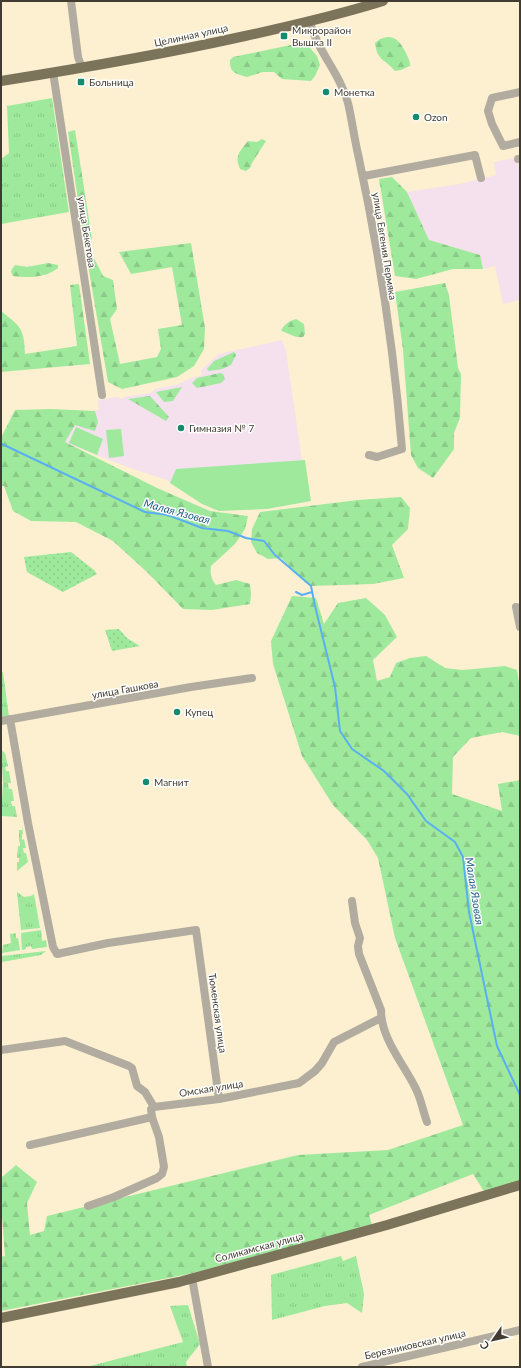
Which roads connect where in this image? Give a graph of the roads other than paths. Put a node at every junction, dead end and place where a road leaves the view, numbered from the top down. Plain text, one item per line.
1 (71, 1) edge
2 (383, 1) edge
3 (364, 4) edge
4 (310, 22) junction
5 (82, 68) junction
6 (53, 72) junction
7 (1, 81) edge
8 (520, 92) edge
9 (520, 142) edge
10 (364, 176) junction
11 (481, 178) dead end
12 (102, 395) dead end
13 (369, 455) dead end
14 (516, 607) dead end
15 (520, 627) edge
16 (252, 678) dead end
17 (10, 719) junction
18 (1, 721) edge
19 (352, 901) dead end
20 (381, 1018) junction
21 (1, 1050) edge
22 (219, 1099) junction
23 (154, 1107) junction
24 (152, 1117) junction
25 (427, 1122) dead end
26 (30, 1145) dead end
27 (520, 1185) edge
28 (88, 1206) dead end
29 (192, 1278) junction
30 (1, 1318) edge
31 (520, 1330) edge
32 (208, 1367) edge
33 (362, 1367) edge

1 - 5 street
2 - 3 main road, Целинная улица
3 - 4 main road, Целинная улица
4 - 5 main road, Целинная улица
4 - 10 street, улица Евгения Пермяка
5 - 6 main road, Целинная улица
6 - 7 main road, Целинная улица
6 - 12 street, улица Бекетова
8 - 9 street
10 - 11 street
10 - 13 street, улица Евгения Пермяка
14 - 15 street
16 - 17 street, улица Гашкова
17 - 18 street, улица Гашкова
17 - 22 street, Тюменская улица
19 - 20 street
20 - 22 street, Омская улица
20 - 25 street
21 - 23 street
22 - 23 street, Омская улица
23 - 24 street
24 - 26 street
24 - 28 street
27 - 29 main road, Соликамская улица
29 - 30 main road, Соликамская улица
29 - 32 street
31 - 33 street, Березниковская улица

